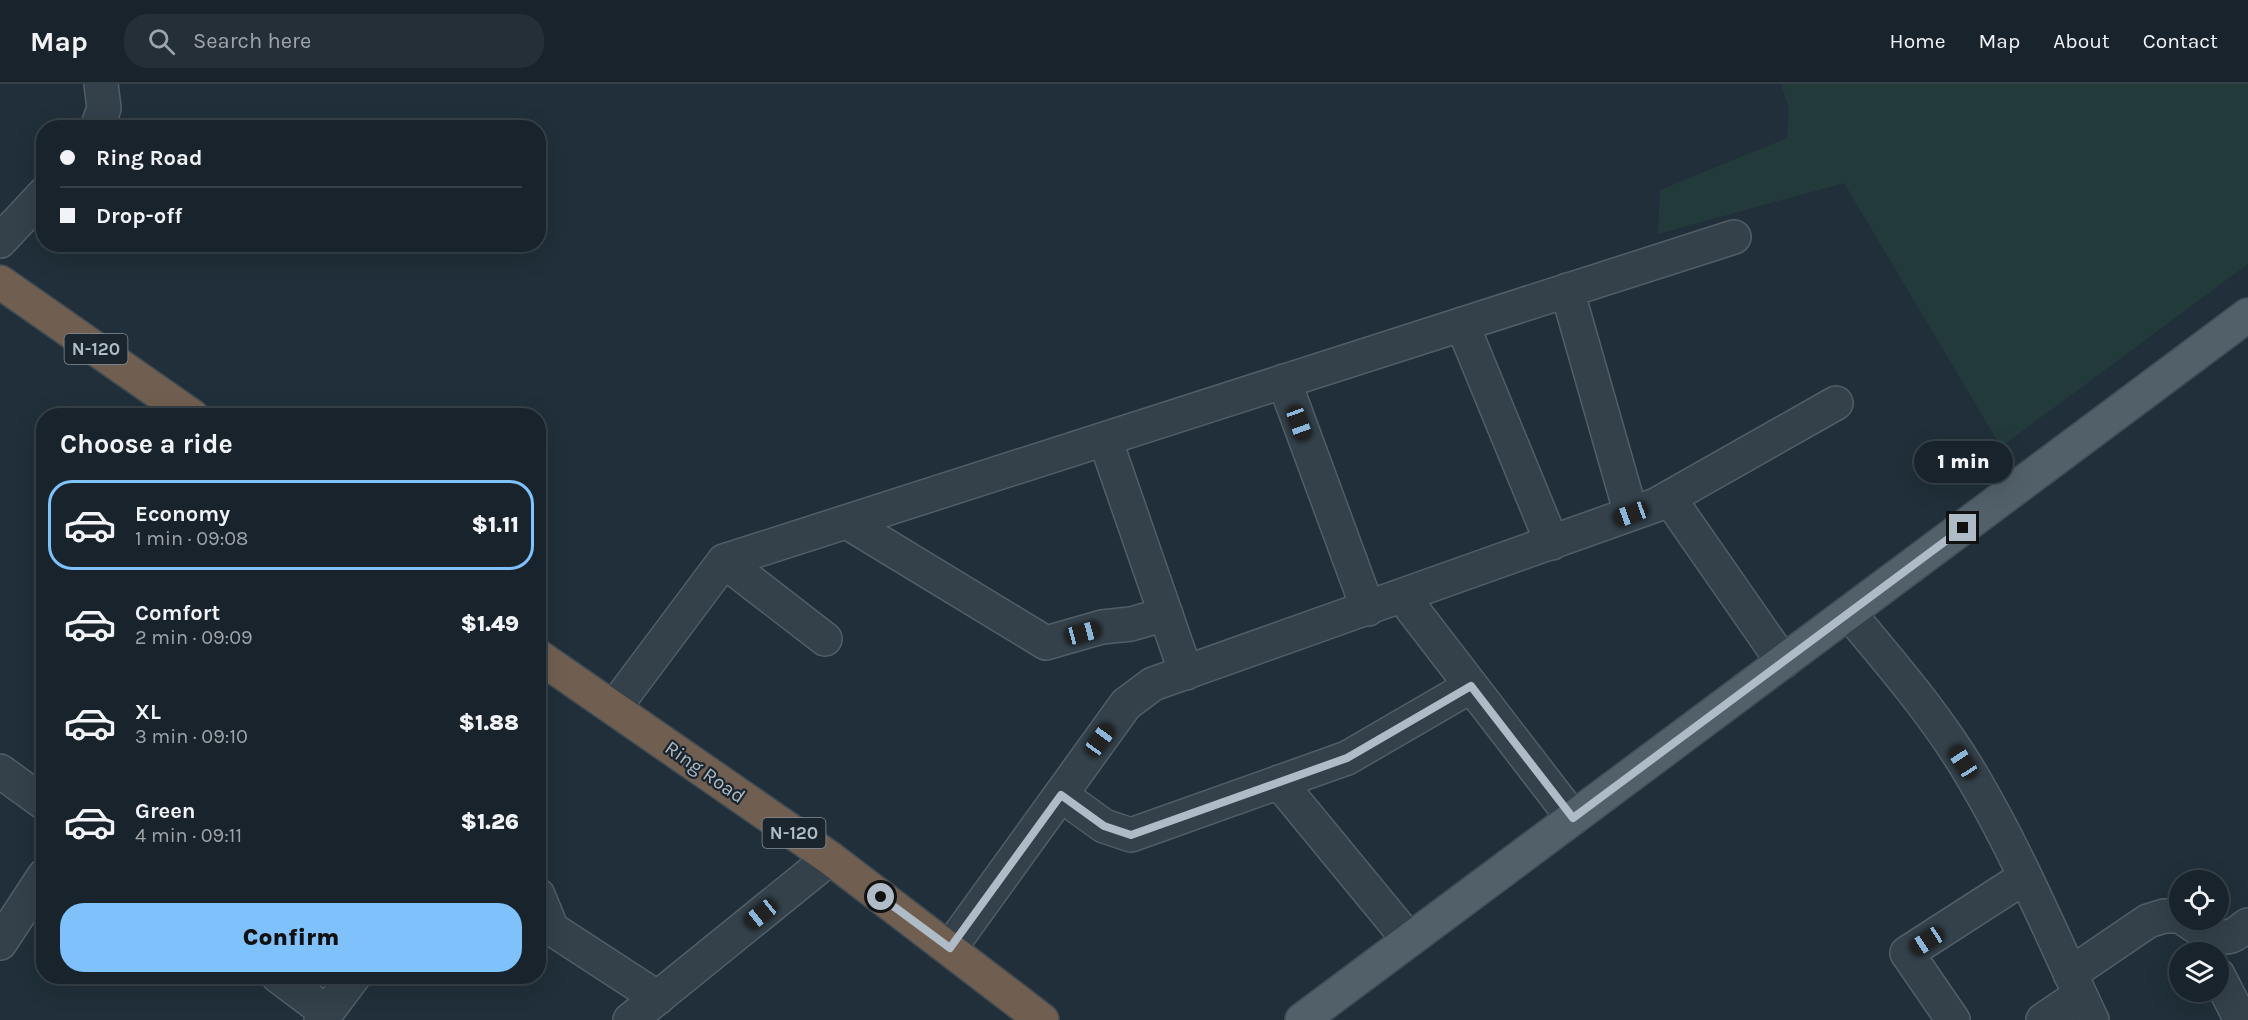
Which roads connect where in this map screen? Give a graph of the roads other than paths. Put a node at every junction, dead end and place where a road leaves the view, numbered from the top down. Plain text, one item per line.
1 (101, 84) edge
2 (100, 120) edge
3 (36, 203) edge
4 (1734, 237) dead end
5 (0, 241) edge
6 (0, 283) edge
7 (1567, 290) junction
8 (2248, 315) edge
9 (1461, 324) junction
10 (1284, 381) junction
11 (1836, 403) dead end
12 (180, 408) edge
13 (1105, 439) junction
14 (1669, 498) junction
15 (1631, 514) junction
16 (847, 522) junction
17 (1552, 543) junction
18 (724, 561) junction
19 (1403, 597) junction
20 (1368, 609) junction
21 (1849, 612) junction
22 (1166, 614) junction
23 (825, 639) dead end
24 (546, 661) edge
25 (1783, 662) junction
26 (1186, 673) junction
27 (1471, 686) junction
28 (614, 708) junction
29 (0, 771) edge
30 (1279, 782) junction
31 (1061, 795) junction
32 (36, 797) edge
33 (1573, 818) junction
34 (830, 858) junction
35 (2025, 877) junction
36 (36, 888) edge
37 (546, 914) edge
38 (2169, 918) edge
39 (2248, 925) edge
40 (2198, 930) edge
41 (1409, 940) junction
42 (0, 942) edge
43 (950, 948) junction
44 (287, 984) edge
45 (348, 984) edge
46 (2081, 996) edge
47 (2229, 997) edge
48 (658, 998) junction
49 (323, 1016) edge
50 (630, 1020) edge
51 (1042, 1020) edge
52 (1302, 1020) edge
53 (1953, 1020) edge
54 (2043, 1020) edge
55 (2241, 1020) edge

1 - 2 street
3 - 5 street
4 - 7 street
6 - 12 highway, N-120
7 - 9 street
7 - 15 street
8 - 21 main road
9 - 10 street
9 - 17 street
10 - 13 street
10 - 20 street
11 - 14 street
13 - 16 street
13 - 22 street
14 - 15 street
14 - 25 street
15 - 17 street
16 - 18 street
16 - 22 street
17 - 19 street
18 - 23 street
18 - 28 street
19 - 20 street
19 - 27 street
20 - 26 street
21 - 25 main road
21 - 35 street
22 - 26 street
24 - 28 highway, Ring Road / N-120
25 - 33 main road
26 - 31 street
27 - 30 street
27 - 33 street
28 - 34 highway, Ring Road / N-120
29 - 32 street
30 - 31 street
30 - 41 street
31 - 43 street
33 - 41 main road
34 - 43 highway, Ring Road / N-120
34 - 48 street
35 - 46 street
35 - 53 street
36 - 42 street
37 - 48 street
38 - 46 street
39 - 40 street
41 - 52 main road
43 - 51 highway, Ring Road / N-120
44 - 49 street
45 - 49 street
46 - 54 street
47 - 55 street
48 - 50 street

